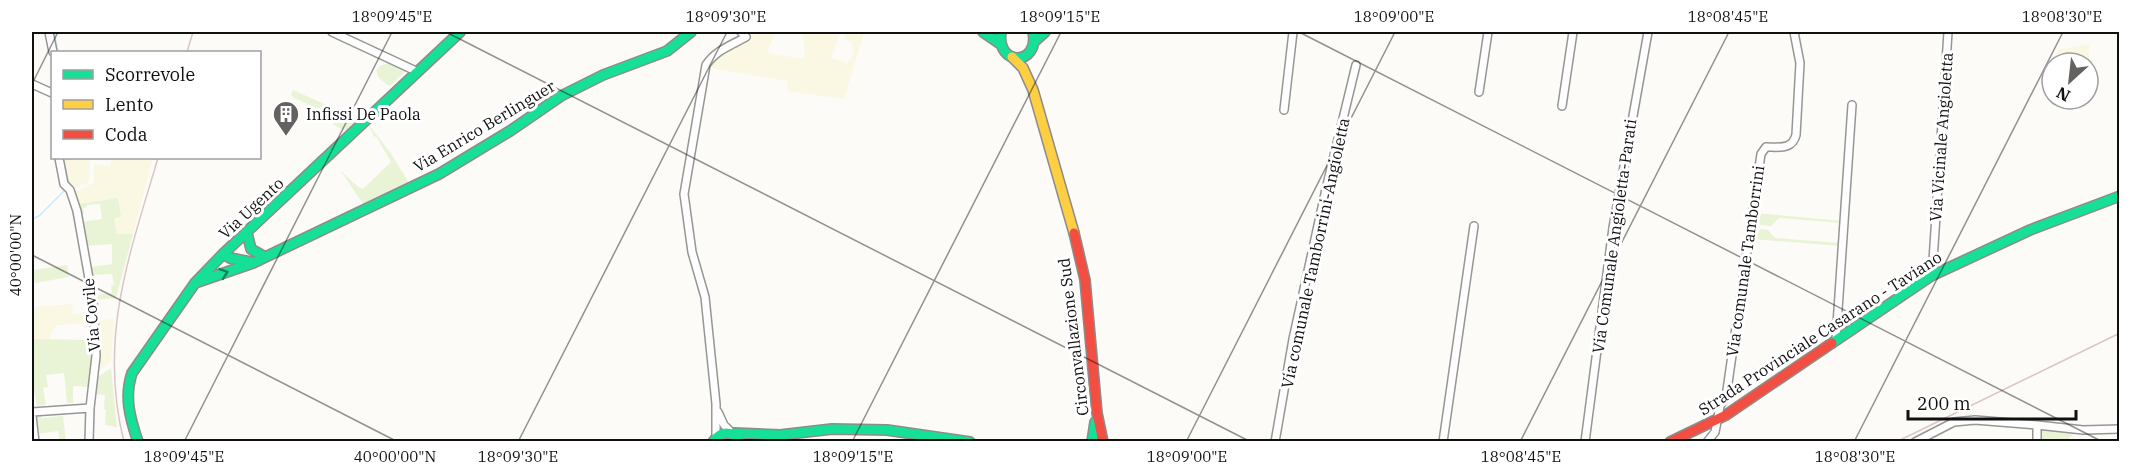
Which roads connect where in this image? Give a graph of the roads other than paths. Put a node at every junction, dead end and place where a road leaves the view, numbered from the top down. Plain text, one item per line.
1 (49, 32) edge
2 (332, 32) edge
3 (460, 32) edge
4 (689, 32) edge
5 (736, 32) edge
6 (983, 32) edge
7 (1001, 32) edge
8 (1045, 32) edge
9 (1293, 32) edge
10 (1488, 32) edge
11 (1573, 32) edge
12 (1648, 32) edge
13 (1794, 32) edge
14 (1948, 32) edge
15 (744, 34) edge
16 (1034, 36) edge
17 (736, 42) junction
18 (999, 43) junction
19 (53, 51) edge
20 (1030, 53) junction
21 (1012, 57) junction
22 (1356, 65) dead end
23 (418, 72) junction
24 (32, 84) edge
25 (1033, 90) junction
26 (1479, 92) dead end
27 (51, 93) edge
28 (1852, 105) dead end
29 (1562, 106) dead end
30 (1284, 110) dead end
31 (59, 159) edge
32 (2120, 196) edge
33 (1474, 226) dead end
34 (247, 233) junction
35 (223, 254) junction
36 (265, 257) junction
37 (254, 263) junction
38 (1931, 276) junction
39 (195, 283) junction
40 (1836, 339) junction
41 (716, 404) junction
42 (90, 408) junction
43 (1097, 413) junction
44 (32, 414) edge
45 (1716, 421) junction
46 (2037, 425) junction
47 (2120, 429) edge
48 (732, 433) junction
49 (780, 435) junction
50 (714, 440) edge
51 (35, 441) edge
52 (89, 441) edge
53 (138, 441) edge
54 (740, 441) edge
55 (764, 441) edge
56 (970, 441) edge
57 (1092, 441) edge
58 (1104, 441) edge
59 (1275, 441) edge
60 (1443, 441) edge
61 (1585, 441) edge
62 (1670, 441) edge
63 (1707, 441) edge
64 (1915, 441) edge
65 (2037, 441) edge

1 - 19 street
2 - 23 street
3 - 23 street, Via Ugento
4 - 36 street, Via Enrico Berlinguer
5 - 17 street
6 - 18 street, Circonvallazione Sud
7 - 18 street
8 - 16 street
9 - 30 street
10 - 26 street
11 - 29 street
12 - 61 street, Via Comunale Angioletta-Parati
13 - 45 street, Via comunale Tamborrini
14 - 38 street, Via Vicinale Angioletta
15 - 17 street
16 - 20 street, Circonvallazione Sud
17 - 41 street
18 - 21 street, Circonvallazione Sud
20 - 21 street
20 - 25 street, Circonvallazione Sud
21 - 25 street, Circonvallazione Sud
22 - 59 street, Via comunale Tamborrini-Angioletta
23 - 34 street, Via Ugento
24 - 27 street
25 - 43 street, Circonvallazione Sud
28 - 40 street
31 - 42 street, Via Covile
32 - 38 street, Strada Provinciale Casarano - Taviano
33 - 60 street
34 - 35 street, Via Ugento
34 - 36 street
35 - 37 street
35 - 39 street, Via Ugento
36 - 37 street, Via Enrico Berlinguer
39 -> 37 street, Via Enrico Berlinguer
38 - 40 street, Strada Provinciale Casarano - Taviano
39 - 53 street, Via Ugento
40 - 45 street, Strada Provinciale Casarano - Taviano
41 - 48 street
41 - 50 street
42 - 44 street
42 - 52 street, Via Covile
43 - 57 street
43 - 58 street, Circonvallazione Sud
44 - 51 street
45 - 62 street, Strada Provinciale Casarano - Taviano
45 - 63 street, Via comunale Tamborrini
46 - 47 street
46 - 64 street
46 - 65 street
48 - 49 street
48 - 50 street
48 - 54 street
49 - 55 street
49 - 56 street

